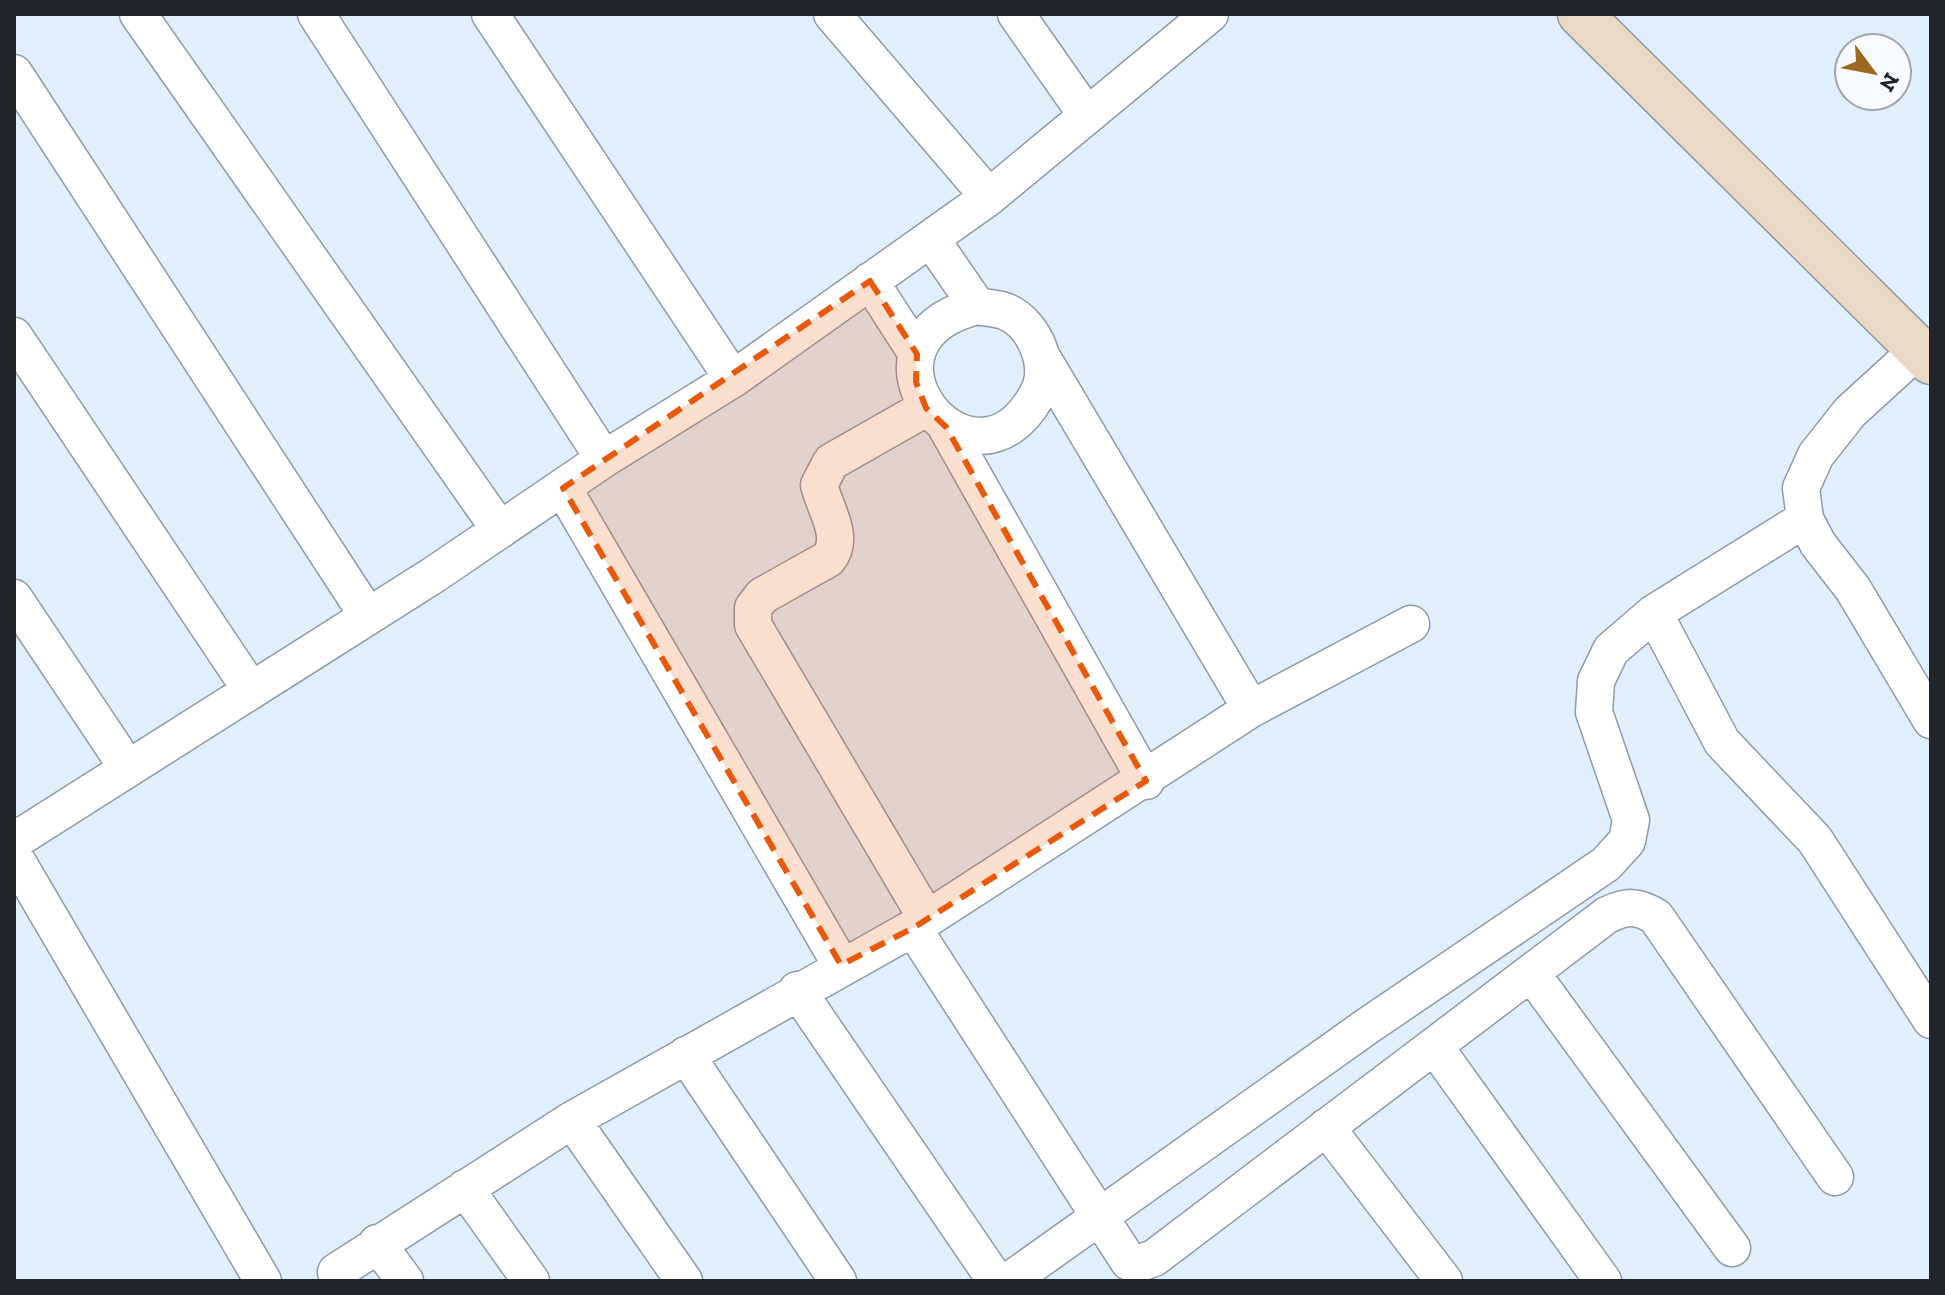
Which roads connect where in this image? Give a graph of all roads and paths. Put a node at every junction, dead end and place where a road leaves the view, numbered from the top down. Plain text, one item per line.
1 (138, 14) edge
2 (316, 14) edge
3 (490, 14) edge
4 (832, 14) edge
5 (1016, 14) edge
6 (1210, 14) edge
7 (1580, 14) edge
8 (14, 73) edge
9 (1086, 114) junction
10 (989, 197) junction
11 (931, 239) junction
12 (870, 281) junction
13 (977, 306) junction
14 (14, 336) edge
15 (917, 354) junction
16 (1925, 356) edge
17 (1043, 359) junction
18 (733, 379) junction
19 (936, 417) junction
20 (604, 459) junction
21 (563, 488) junction
22 (1805, 519) junction
23 (500, 530) junction
24 (14, 598) edge
25 (1654, 613) junction
26 (368, 616) junction
27 (1411, 624) dead end
28 (251, 690) junction
29 (1251, 709) junction
30 (1931, 720) edge
31 (127, 767) junction
32 (1146, 781) junction
33 (14, 841) edge
34 (14, 856) edge
35 (920, 923) junction
36 (841, 965) junction
37 (1532, 974) junction
38 (797, 990) junction
39 (1931, 1020) edge
40 (1435, 1047) junction
41 (686, 1055) junction
42 (572, 1120) junction
43 (1326, 1127) junction
44 (1835, 1177) dead end
45 (465, 1188) junction
46 (1099, 1218) junction
47 (377, 1243) junction
48 (1732, 1248) dead end
49 (336, 1272) dead end
50 (263, 1281) edge
51 (405, 1281) edge
52 (531, 1281) edge
53 (684, 1281) edge
54 (838, 1281) edge
55 (996, 1281) edge
56 (1009, 1281) edge
57 (1444, 1281) edge
58 (1603, 1281) edge

1 - 23 street
2 - 20 street
3 - 18 street
4 - 10 street
5 - 9 street
6 - 9 street
7 - 16 main road
8 - 26 street
9 - 10 street
10 - 11 street
11 - 12 street
11 - 13 street
12 - 15 street
12 - 18 street
13 - 15 street
13 - 17 street
14 - 28 street
15 - 19 street
16 - 22 street
17 - 19 street
17 - 29 street
18 - 20 street
19 - 32 street
19 - 35 street
20 - 21 street
21 - 23 street
21 - 36 street
22 - 25 street
22 - 30 street
23 - 26 street
24 - 31 street
25 - 39 street
25 - 46 street
26 - 28 street
27 - 29 street
28 - 31 street
29 - 32 street
31 - 33 street
32 - 35 street
34 - 50 street
35 - 36 street
35 - 46 street
36 - 38 street
37 - 40 street
37 - 44 street
37 - 48 street
38 - 41 street
38 - 55 street
40 - 43 street
40 - 58 street
41 - 42 street
41 - 54 street
42 - 45 street
42 - 53 street
43 - 46 street
43 - 57 street
45 - 47 street
45 - 52 street
46 - 56 street
47 - 49 street
47 - 51 street

